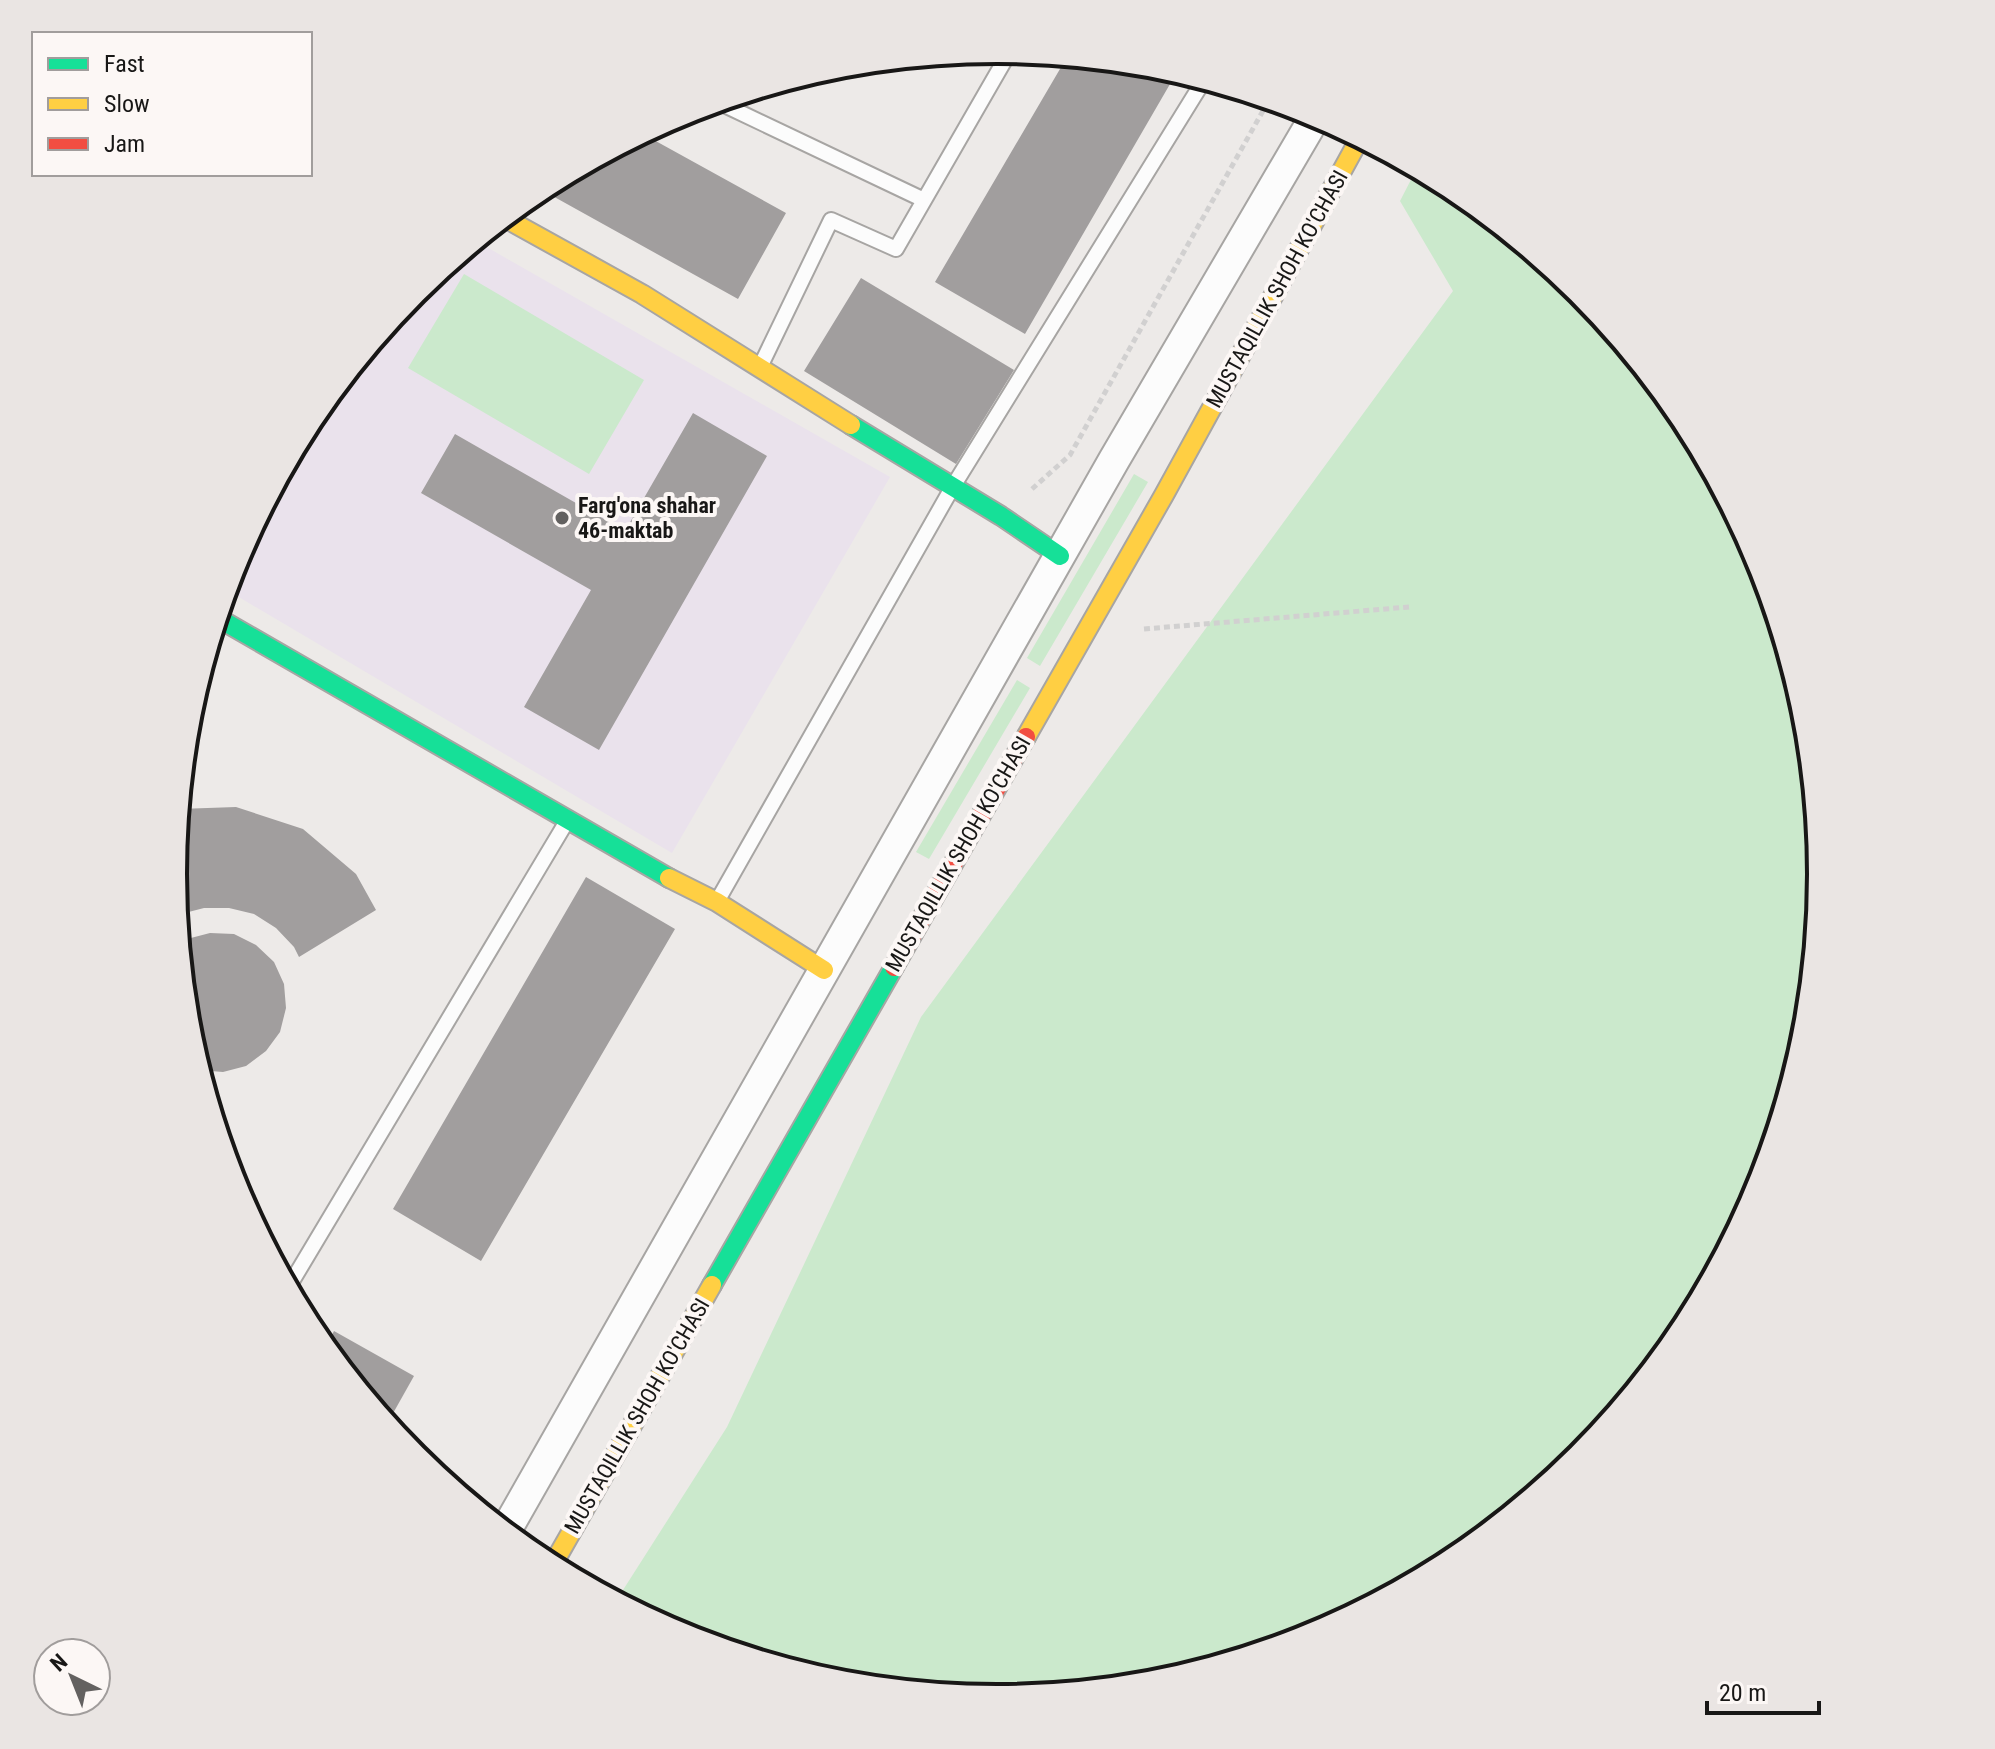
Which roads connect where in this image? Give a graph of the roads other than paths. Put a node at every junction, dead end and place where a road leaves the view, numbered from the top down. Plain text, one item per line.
1 (1002, 64) edge
2 (1198, 90) edge
3 (732, 109) edge
4 (1309, 126) edge
5 (1355, 147) edge
6 (924, 200) junction
7 (515, 223) edge
8 (759, 369) junction
9 (952, 488) junction
10 (1060, 556) junction
11 (227, 623) edge
12 (568, 819) junction
13 (717, 902) junction
14 (824, 970) junction
15 (294, 1277) edge
16 (510, 1522) edge
17 (558, 1555) edge

1 - 6 lane
2 - 9 lane
3 - 6 lane
4 - 10 street
5 - 17 street, MUSTAQILLIK SHOH KO'CHASI
6 - 8 lane
7 - 8 street
8 - 9 street
9 - 10 street
9 - 13 lane
10 - 14 street
11 - 12 street
12 - 13 street
12 - 15 lane
13 - 14 street
14 - 16 street

